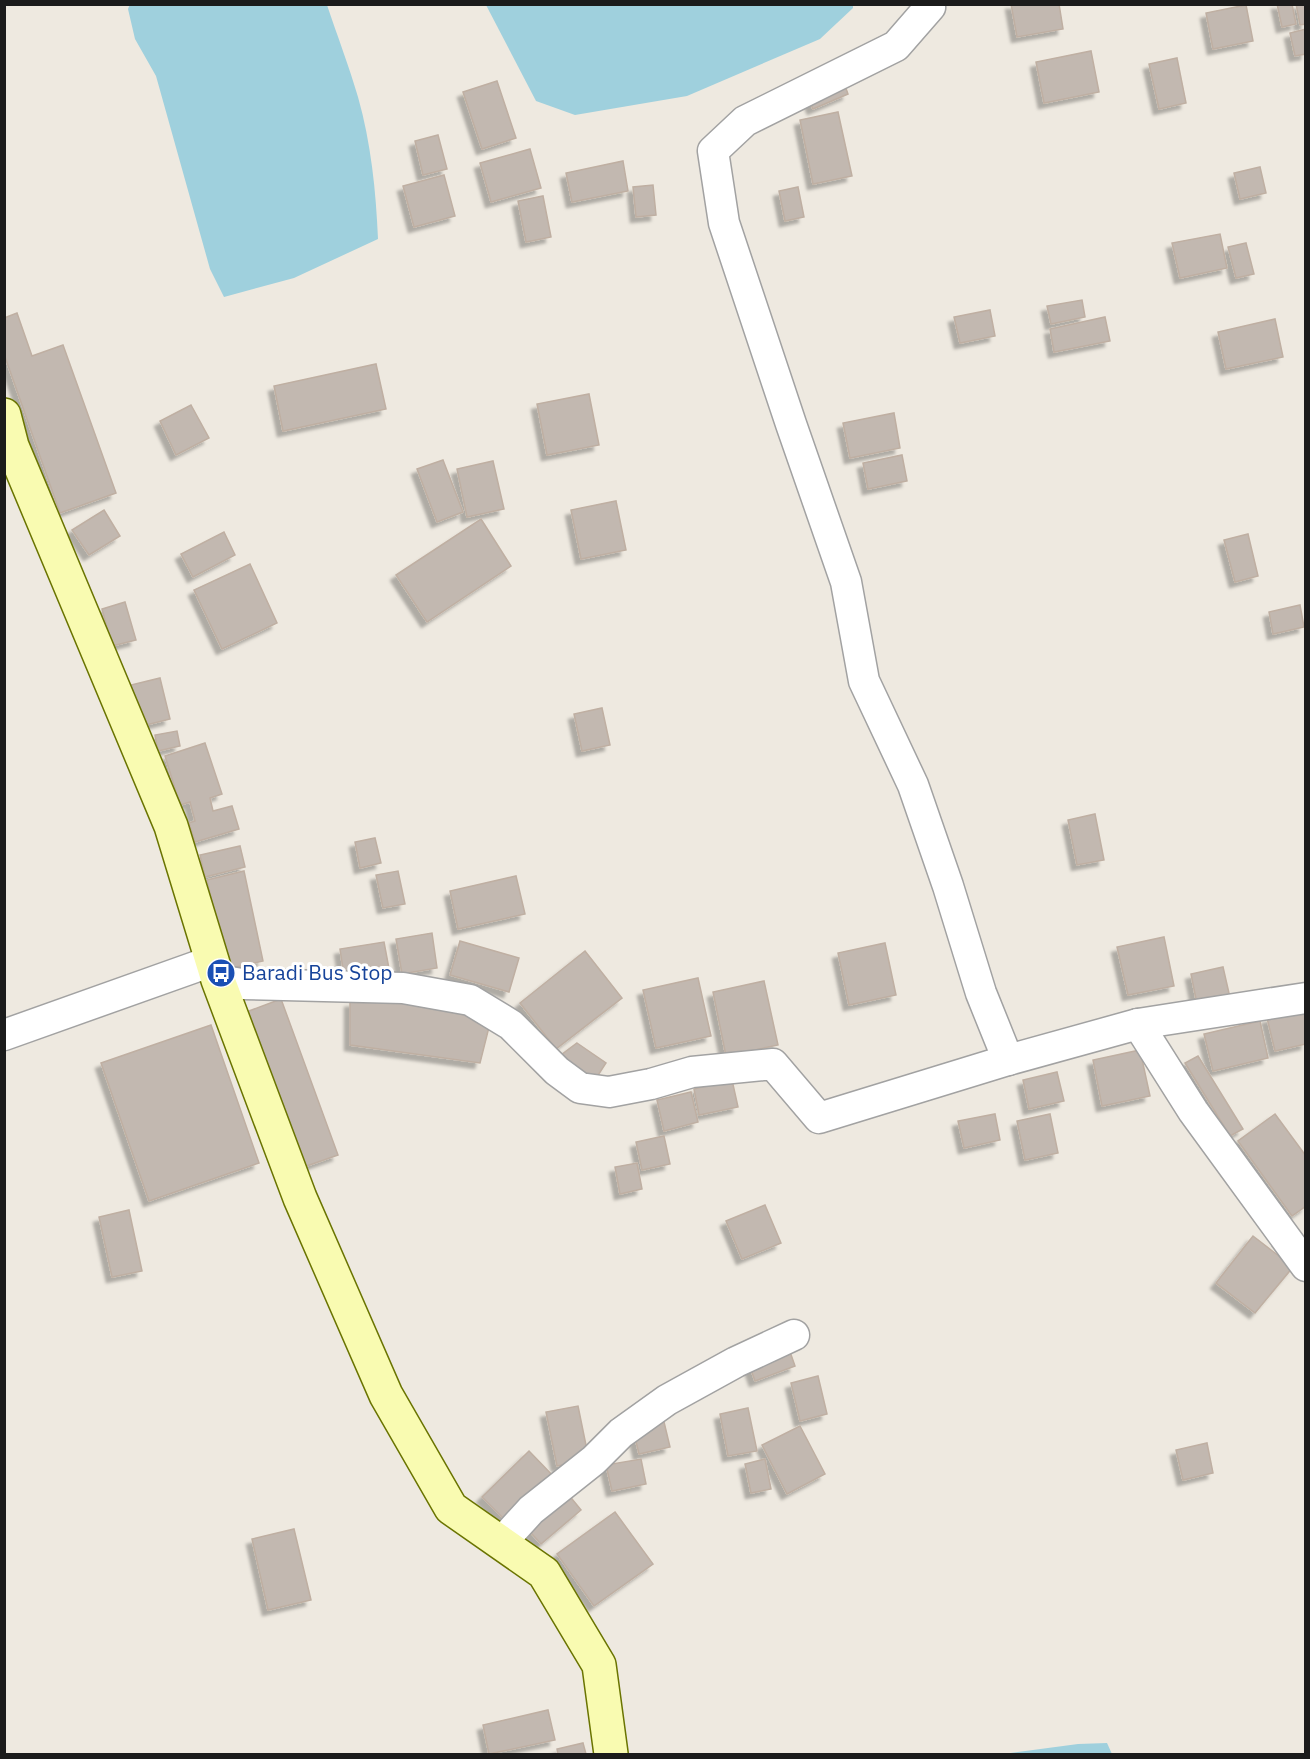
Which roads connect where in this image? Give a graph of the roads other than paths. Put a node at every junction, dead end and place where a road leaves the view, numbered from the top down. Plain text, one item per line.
1 (929, 4) edge
2 (4, 416) edge
3 (215, 971) junction
4 (1305, 998) edge
5 (1138, 1024) junction
6 (4, 1035) edge
7 (1008, 1060) junction
8 (1305, 1266) edge
9 (794, 1335) dead end
10 (501, 1543) junction
11 (611, 1755) edge

1 - 7 street
2 - 3 main road
3 - 6 street
3 - 7 street
3 - 10 main road
4 - 5 street
5 - 7 street
5 - 8 street
9 - 10 street
10 - 11 main road

